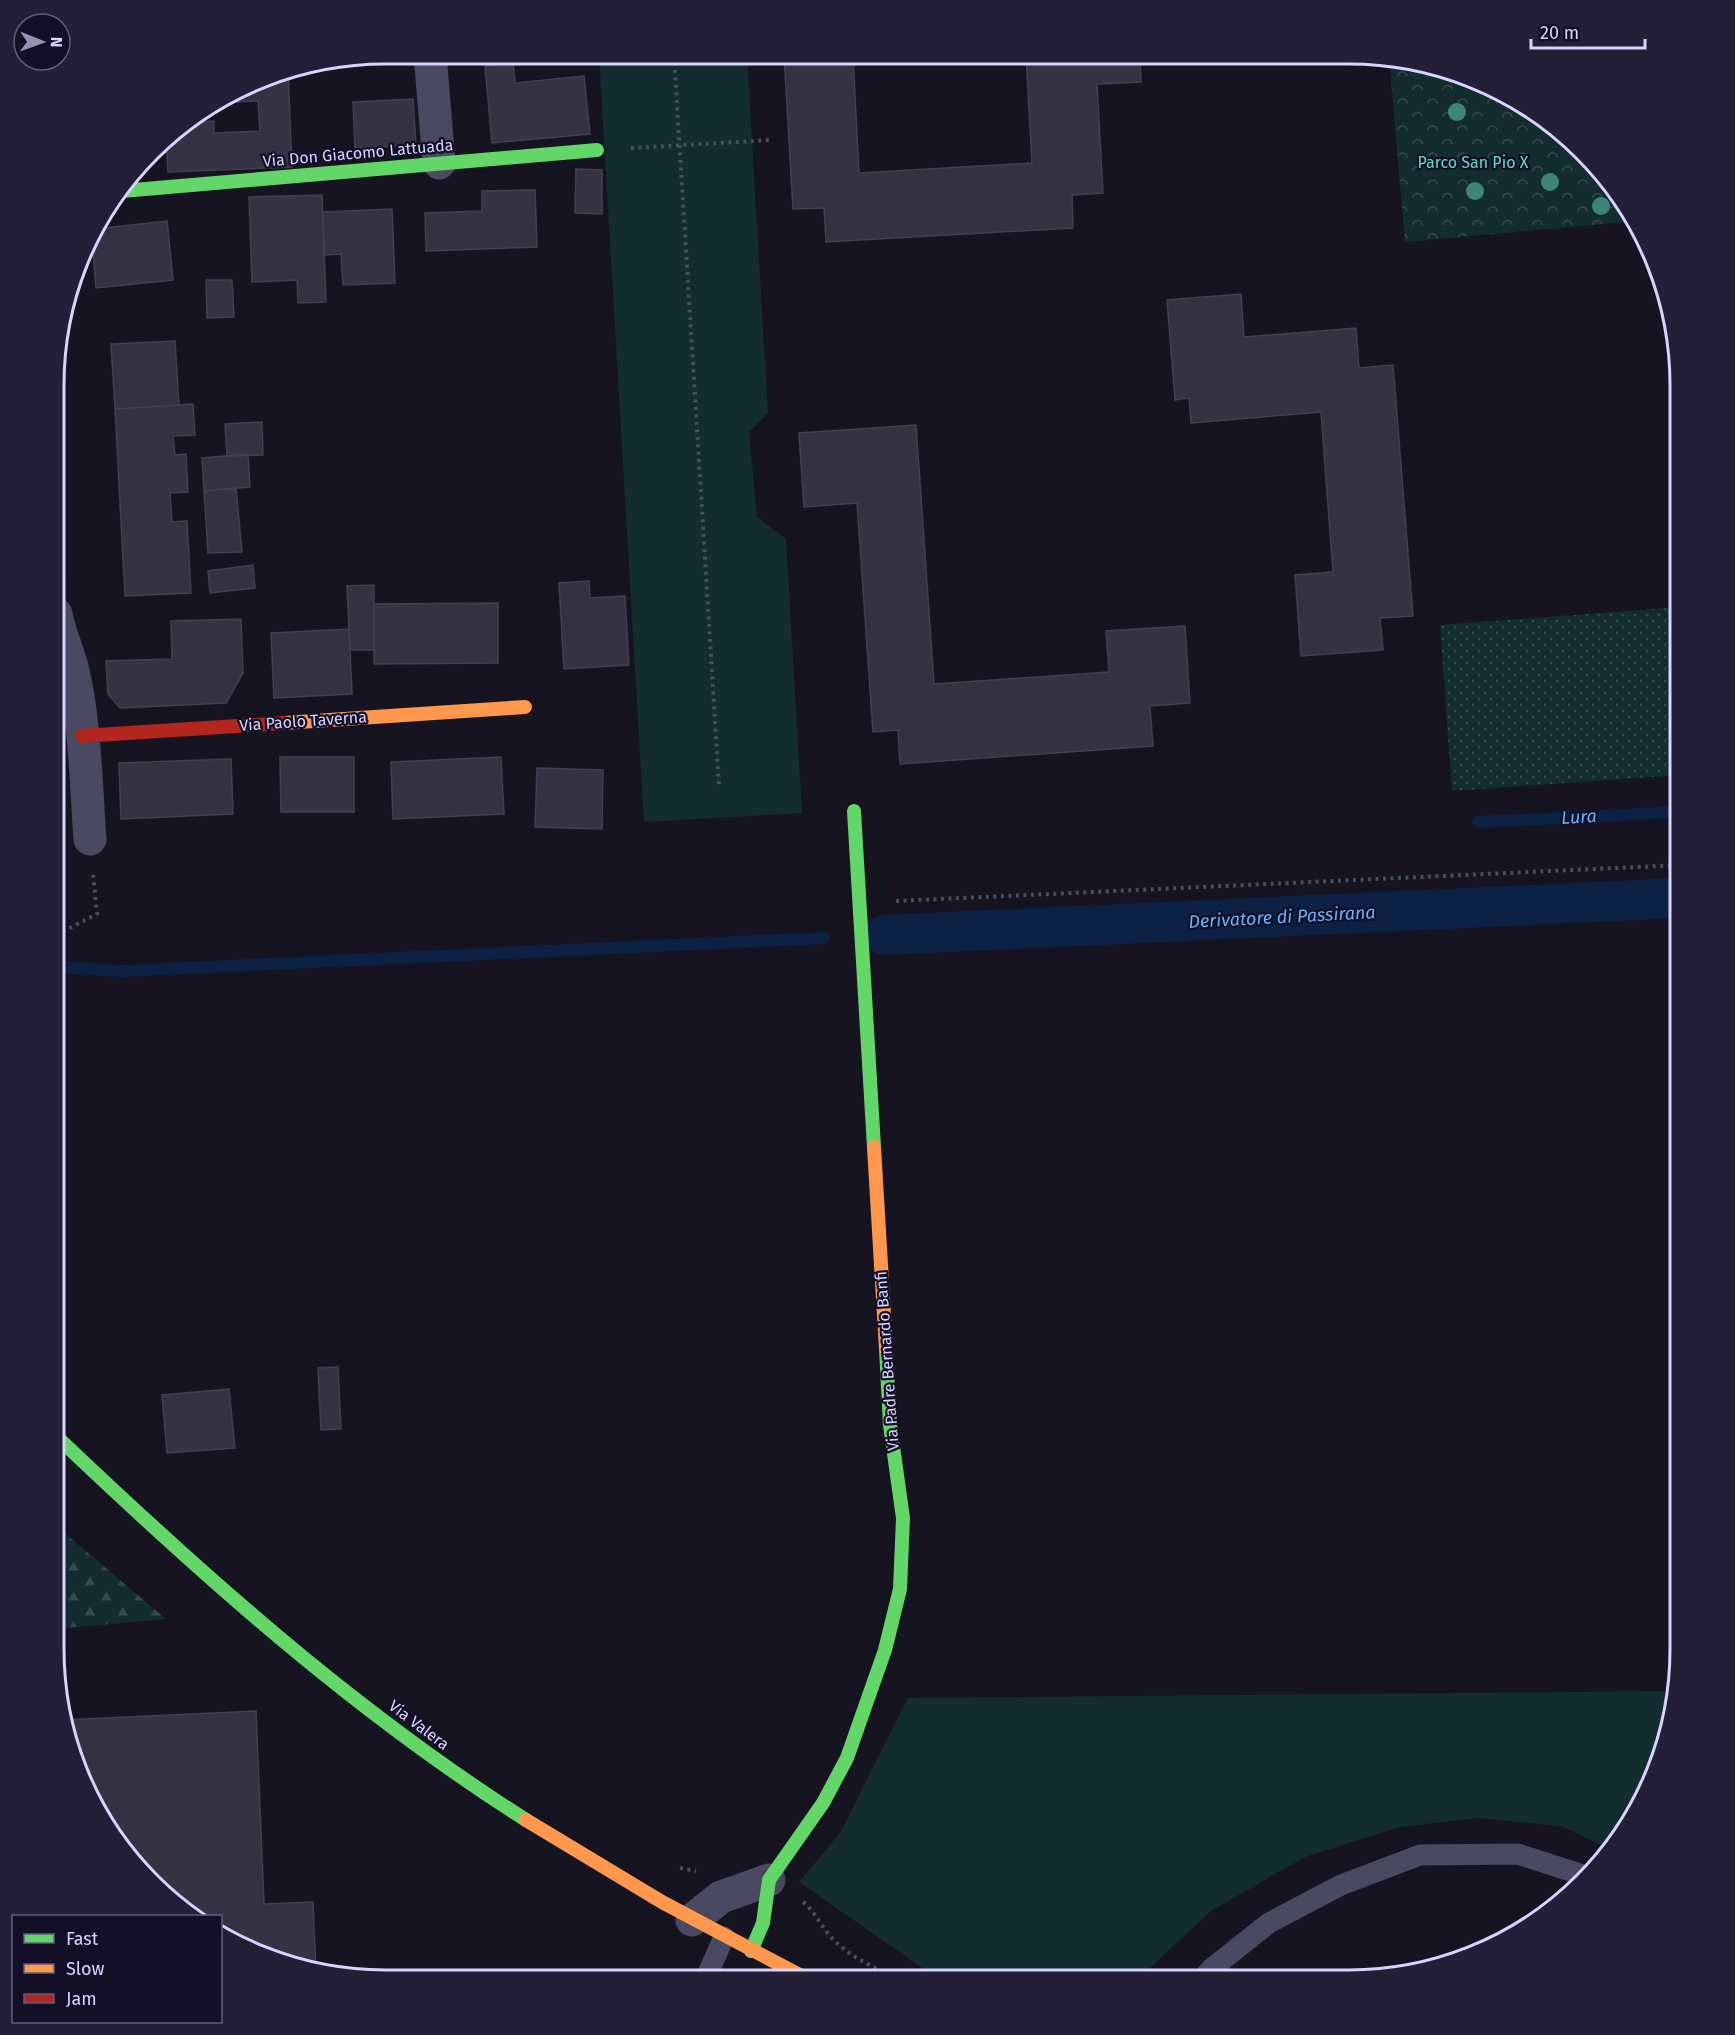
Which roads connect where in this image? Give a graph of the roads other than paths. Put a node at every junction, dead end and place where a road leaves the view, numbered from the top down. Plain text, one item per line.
1 (431, 64) edge
2 (597, 150) road end
3 (439, 163) junction
4 (131, 190) edge
5 (64, 646) edge
6 (525, 707) dead end
7 (82, 736) junction
8 (854, 811) dead end
9 (90, 838) road end
10 (64, 1444) edge
11 (1578, 1874) edge
12 (769, 1880) junction
13 (692, 1920) junction
14 (724, 1937) junction
15 (752, 1952) junction
16 (709, 1970) edge
17 (788, 1970) edge
18 (1210, 1970) edge

1 - 3 street
2 - 3 street, Via Don Giacomo Lattuada
3 - 4 street, Via Don Giacomo Lattuada
5 - 7 street
6 - 7 street, Via Paolo Taverna
7 - 9 street
8 - 12 street, Via Padre Bernardo Banfi
10 - 13 street, Via Valera
11 - 18 lane
12 - 13 street
12 - 15 street, Via Padre Bernardo Banfi
13 - 14 street, Via Valera
14 - 15 street, Via Valera
14 - 16 lane
15 - 17 street, Via Valera

